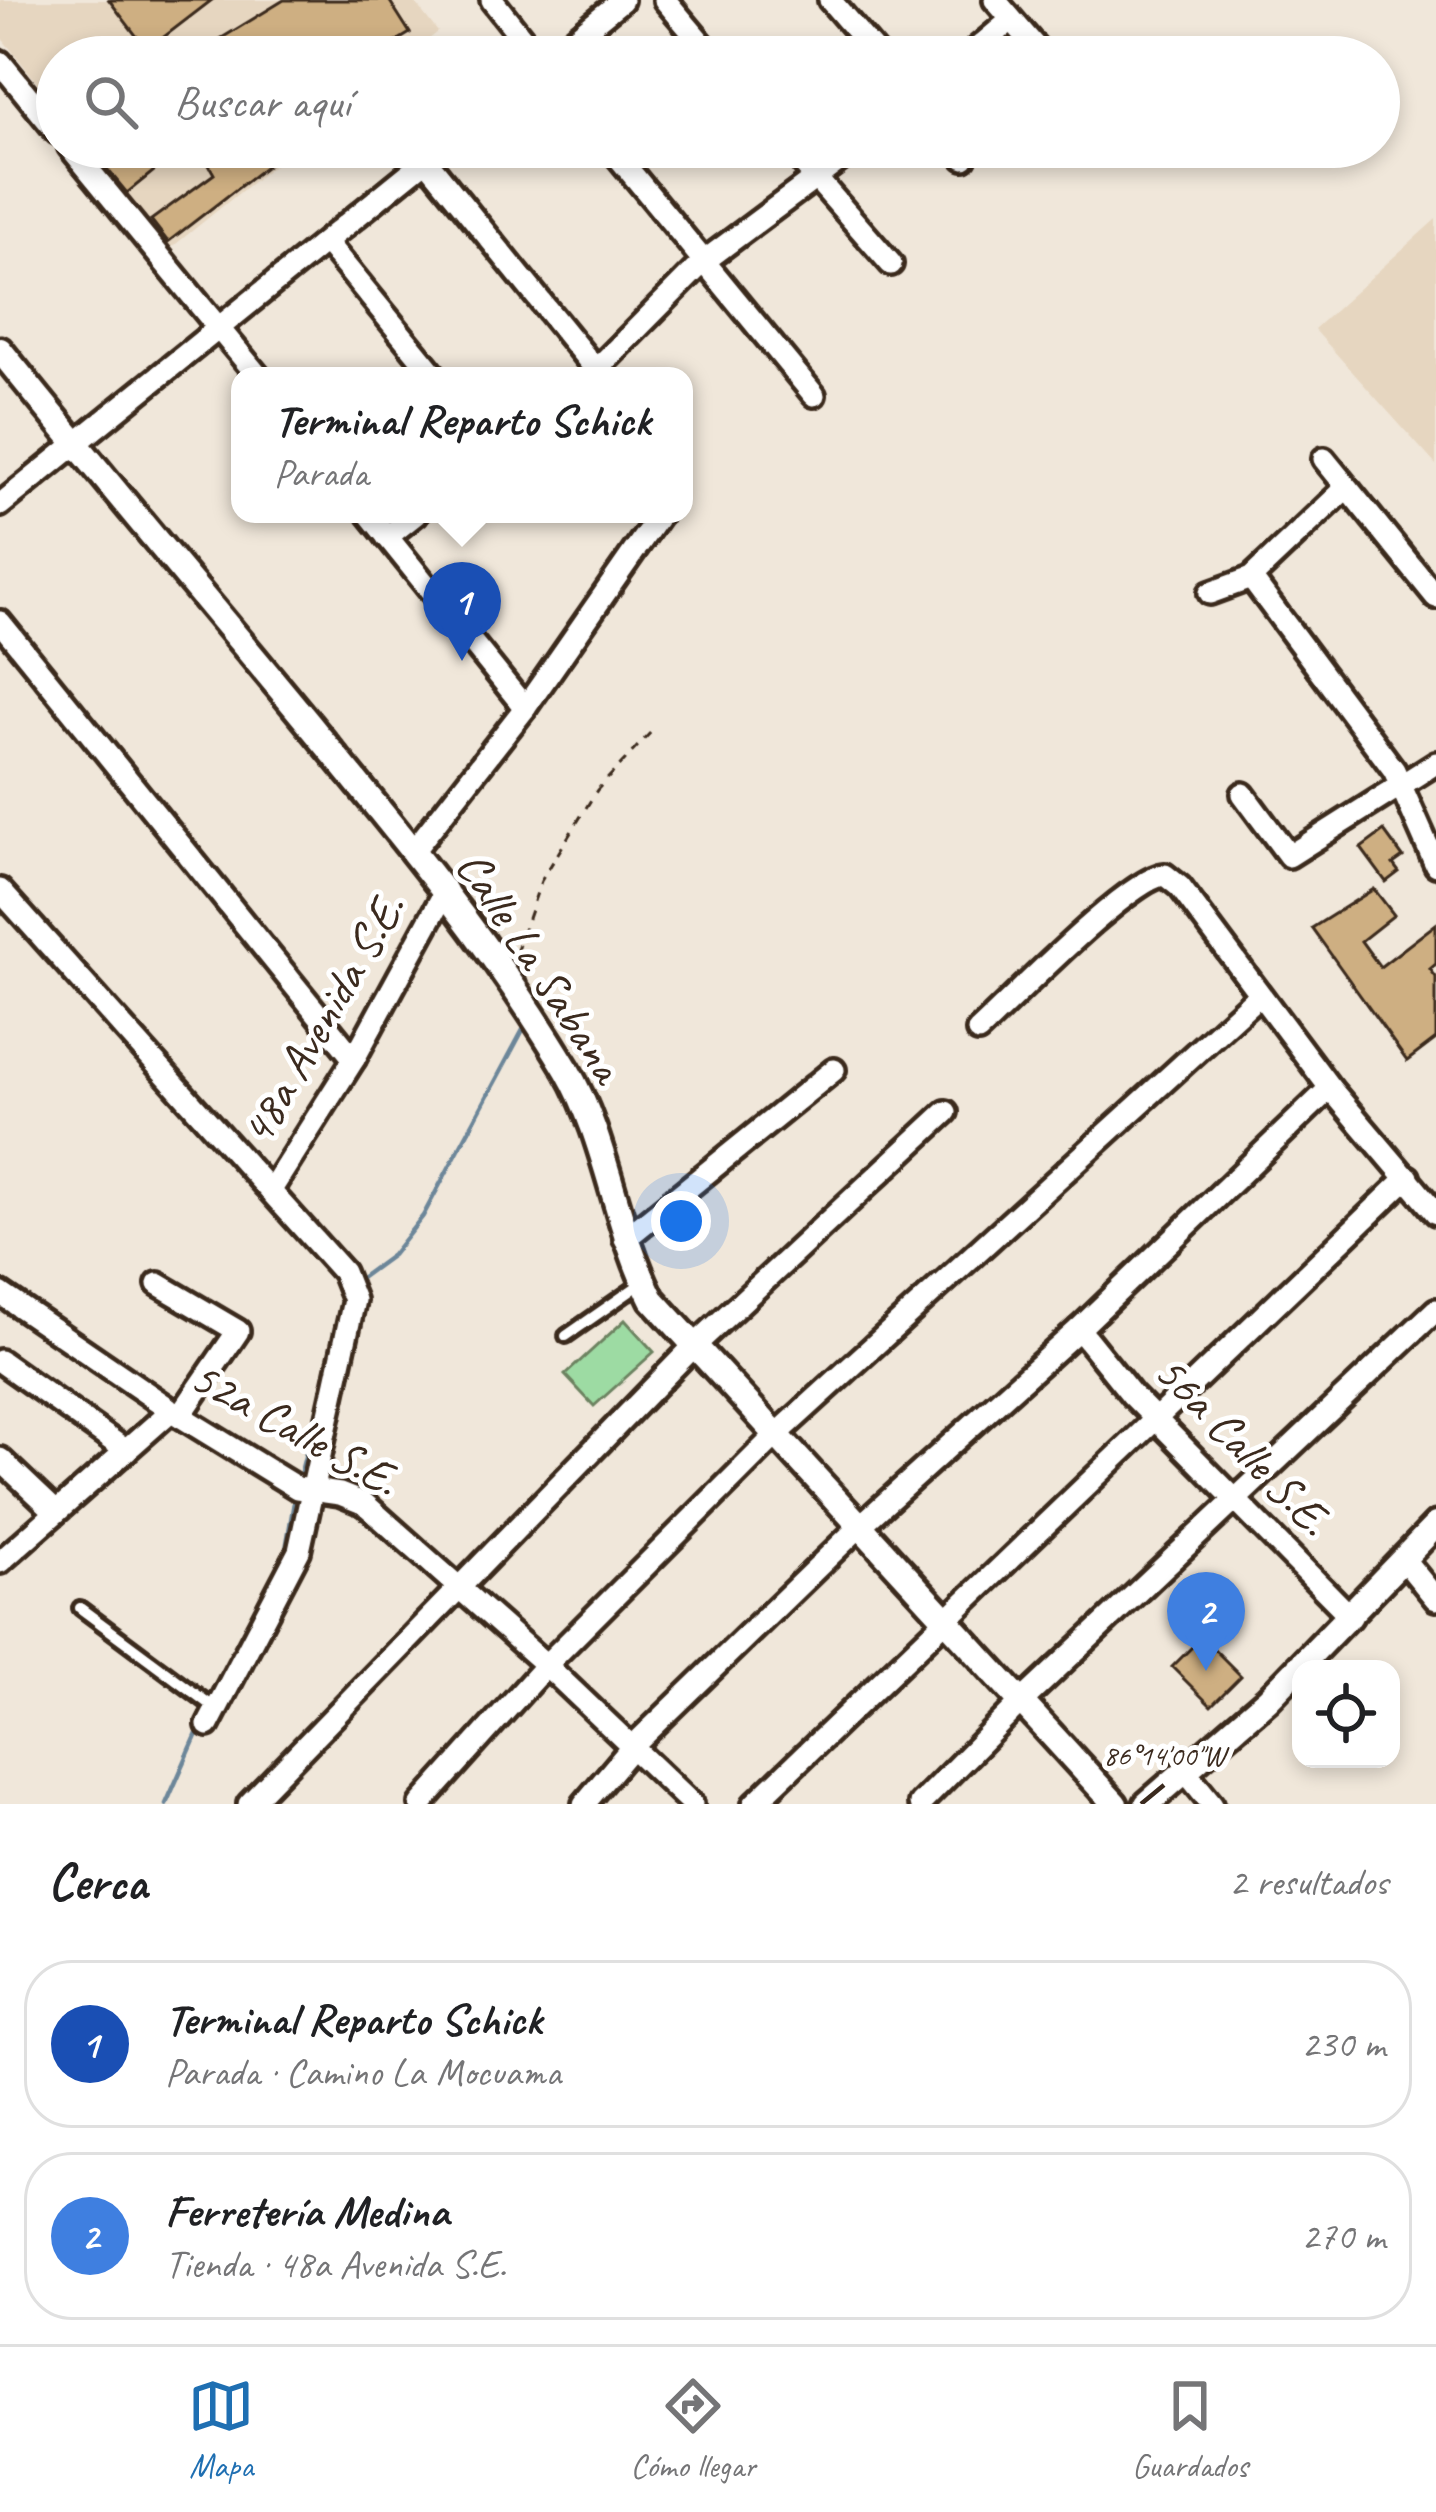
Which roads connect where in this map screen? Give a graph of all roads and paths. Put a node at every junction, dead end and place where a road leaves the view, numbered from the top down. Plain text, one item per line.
1 (492, 0) edge
2 (622, 0) edge
3 (665, 0) edge
4 (830, 0) edge
5 (995, 0) edge
6 (1011, 20) junction
7 (520, 36) edge
8 (578, 36) edge
9 (695, 36) edge
10 (861, 36) edge
11 (992, 36) edge
12 (1025, 36) edge
13 (0, 62) edge
14 (36, 106) edge
15 (87, 168) edge
16 (416, 168) edge
17 (445, 168) edge
18 (627, 168) edge
19 (807, 168) edge
20 (831, 168) edge
21 (817, 179) junction
22 (326, 242) junction
23 (703, 262) junction
24 (891, 264) dead end
25 (219, 328) junction
26 (0, 350) edge
27 (250, 367) edge
28 (428, 367) edge
29 (591, 367) edge
30 (603, 367) edge
31 (814, 394) dead end
32 (76, 445) junction
33 (1324, 459) dead end
34 (1346, 488) junction
35 (0, 505) edge
36 (376, 523) edge
37 (405, 523) edge
38 (655, 523) edge
39 (388, 537) junction
40 (1251, 578) junction
41 (1210, 593) dead end
42 (1436, 597) edge
43 (0, 622) edge
44 (525, 708) junction
45 (651, 732) dead end
46 (1436, 763) edge
47 (1402, 787) junction
48 (1243, 794) dead end
49 (414, 850) junction
50 (1436, 865) edge
51 (0, 890) edge
52 (446, 890) junction
53 (509, 978) junction
54 (1258, 996) junction
55 (978, 1030) dead end
56 (354, 1059) junction
57 (834, 1070) dead end
58 (1330, 1088) junction
59 (946, 1112) dead end
60 (1408, 1178) junction
61 (271, 1190) junction
62 (1436, 1213) edge
63 (625, 1239) junction
64 (644, 1282) junction
65 (158, 1284) dead end
66 (0, 1293) edge
67 (1436, 1310) edge
68 (1079, 1329) junction
69 (566, 1336) dead end
70 (693, 1347) junction
71 (0, 1361) edge
72 (176, 1413) junction
73 (1154, 1418) junction
74 (775, 1436) junction
75 (124, 1449) junction
76 (0, 1459) edge
77 (310, 1492) junction
78 (1235, 1498) junction
79 (56, 1511) junction
80 (859, 1527) junction
81 (1435, 1527) edge
82 (1405, 1561) junction
83 (0, 1562) edge
84 (462, 1588) junction
85 (1436, 1599) edge
86 (80, 1608) dead end
87 (1351, 1617) junction
88 (947, 1622) junction
89 (546, 1665) junction
90 (1021, 1702) junction
91 (212, 1717) joint
92 (633, 1746) junction
93 (1186, 1772) junction
94 (249, 1804) edge
95 (421, 1804) edge
96 (584, 1804) edge
97 (692, 1804) edge
98 (754, 1804) edge
99 (920, 1804) edge
100 (1115, 1804) edge
101 (1148, 1804) edge
102 (1212, 1804) edge

1 - 7 street
2 - 8 street
3 - 9 street
4 - 10 street
5 - 6 street
6 - 11 street
6 - 12 street
13 - 14 street
15 - 25 street
16 - 22 street
17 - 29 street
18 - 23 street
19 - 21 street
20 - 21 street
21 - 23 street
21 - 24 street
22 - 25 street
22 - 28 street
23 - 30 street
23 - 31 street
25 - 27 street
25 - 32 street
26 - 32 street, Calle La Sabana
32 - 35 street
32 - 49 street, Calle La Sabana
33 - 34 street
34 - 40 street
34 - 42 street
36 - 39 street
37 - 39 street
38 - 44 street, 48a Avenida S.E.
39 - 44 street
40 - 41 street
40 - 47 street
43 - 56 street
44 - 49 street, 48a Avenida S.E.
45 - 53 path
46 - 47 street
47 - 48 street
47 - 50 street
49 - 52 street, Calle La Sabana
51 - 61 street
52 - 53 street, Calle La Sabana
52 - 56 street, 48a Avenida S.E.
53 - 63 street, Calle La Sabana
54 - 55 street
54 - 58 street
54 - 74 street
56 - 61 street, 48a Avenida S.E.
57 - 63 street
58 - 60 street
58 - 68 street
59 - 70 street
60 - 62 street
60 - 73 street
61 - 77 street
63 - 64 street, Calle La Sabana
64 - 69 lane
64 - 70 street, Calle La Sabana
65 - 72 street
66 - 72 street, 52a Calle S.E.
67 - 78 street
68 - 73 street, 56a Calle S.E.
68 - 80 street
70 - 74 street, Calle La Sabana
70 - 84 street
71 - 75 street
72 - 75 street
72 - 77 street, 52a Calle S.E.
73 - 78 street, 56a Calle S.E.
73 - 88 street
74 - 80 street, Calle La Sabana
74 - 89 street
75 - 79 street
76 - 79 street
77 - 84 street, 52a Calle S.E.
77 - 91 street
78 - 87 street, 56a Calle S.E.
78 - 90 street
79 - 83 street
80 - 88 street, Calle La Sabana
80 - 92 street
81 - 82 street
82 - 85 street
82 - 87 street
84 - 89 street, 52a Calle S.E.
84 - 94 street
86 - 91 lane
87 - 93 street
88 - 90 street, Calle La Sabana
88 - 98 street
89 - 92 street, 52a Calle S.E.
89 - 95 street
90 - 99 street
90 - 100 street, Calle La Sabana
92 - 96 street
92 - 97 street, 52a Calle S.E.
93 - 101 street
93 - 102 street

